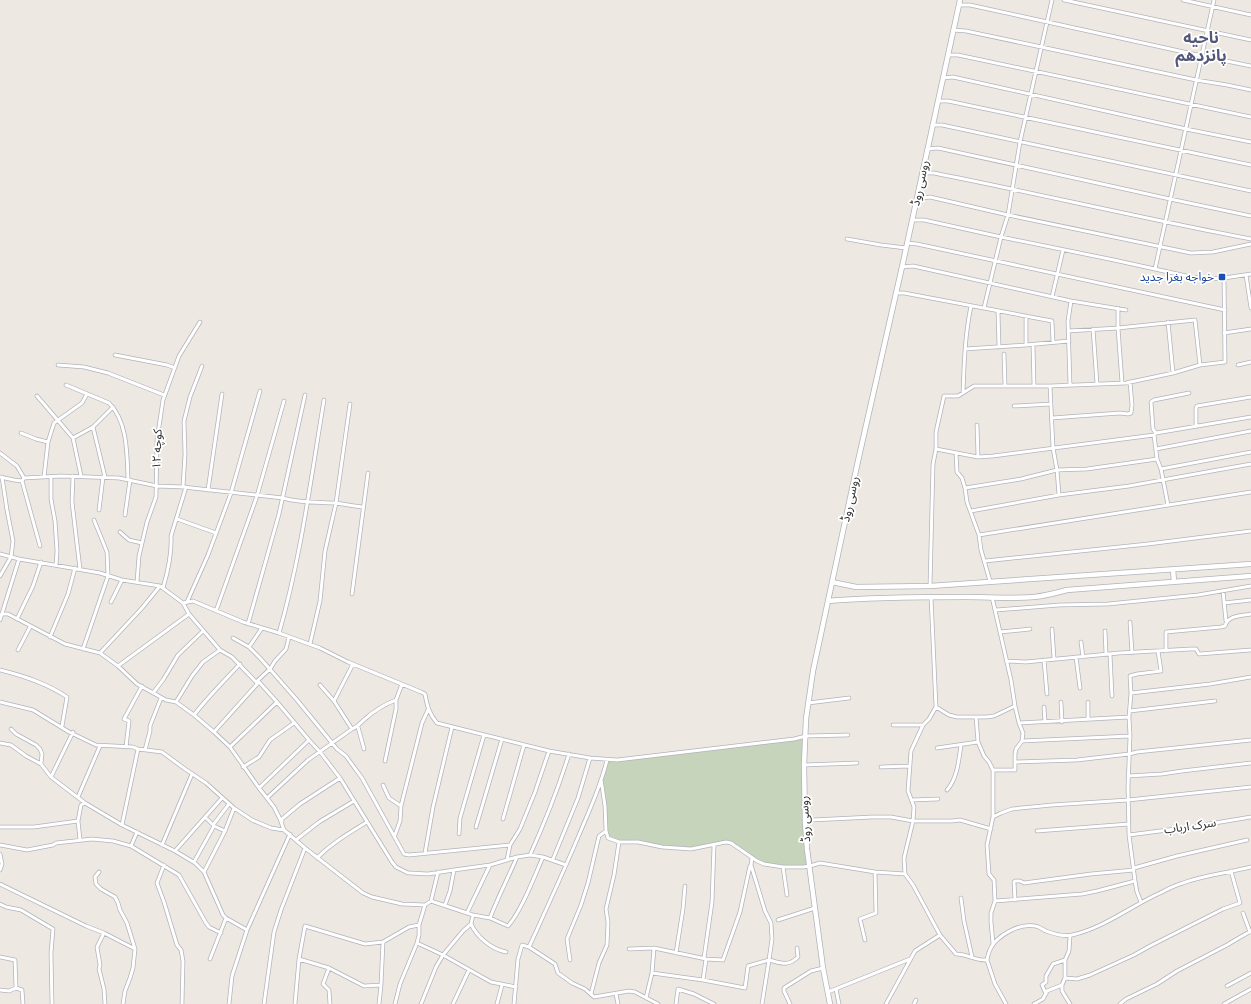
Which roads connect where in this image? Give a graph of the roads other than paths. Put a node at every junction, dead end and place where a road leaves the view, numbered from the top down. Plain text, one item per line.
1 (1052, 0) edge
2 (1064, 0) edge
3 (1183, 0) edge
4 (1214, 0) edge
5 (960, 2) edge
6 (1213, 6) junction
7 (1251, 15) edge
8 (1047, 22) junction
9 (953, 30) junction
10 (1206, 31) junction
11 (1251, 40) edge
12 (1041, 47) junction
13 (948, 55) junction
14 (1202, 56) junction
15 (1251, 66) edge
16 (1037, 71) junction
17 (943, 78) junction
18 (1196, 80) junction
19 (1251, 90) edge
20 (1031, 94) junction
21 (938, 101) junction
22 (1191, 104) junction
23 (1251, 117) edge
24 (1026, 118) junction
25 (932, 125) junction
26 (1186, 130) junction
27 (1020, 142) junction
28 (1251, 142) edge
29 (927, 149) junction
30 (1180, 150) junction
31 (1016, 165) junction
32 (1251, 166) edge
33 (922, 173) junction
34 (1176, 175) junction
35 (1012, 189) junction
36 (1251, 191) edge
37 (916, 198) junction
38 (1170, 199) junction
39 (1008, 215) junction
40 (1251, 216) edge
41 (912, 220) junction
42 (1165, 222) junction
43 (1000, 237) junction
44 (1251, 238) edge
45 (847, 239) dead end
46 (1251, 244) edge
47 (906, 246) junction
48 (1160, 247) junction
49 (1063, 250) junction
50 (995, 260) junction
51 (902, 267) junction
52 (1155, 269) junction
53 (1058, 274) junction
54 (1251, 274) edge
55 (1246, 275) junction
56 (1224, 278) junction
57 (990, 283) junction
58 (896, 293) junction
59 (1052, 297) junction
60 (1071, 302) junction
61 (971, 306) junction
62 (984, 308) junction
63 (1118, 308) junction
64 (1251, 308) edge
65 (1126, 310) dead end
66 (1225, 310) junction
67 (998, 311) junction
68 (1026, 316) junction
69 (200, 322) dead end
70 (1168, 322) junction
71 (1118, 328) junction
72 (1093, 329) junction
73 (1251, 329) edge
74 (1068, 331) junction
75 (1224, 333) junction
76 (1068, 341) junction
77 (1053, 342) junction
78 (1033, 344) junction
79 (1026, 345) junction
80 (998, 347) junction
81 (964, 349) junction
82 (1004, 354) dead end
83 (115, 355) dead end
84 (1251, 362) edge
85 (58, 365) dead end
86 (1200, 365) junction
87 (1238, 365) dead end
88 (202, 366) dead end
89 (175, 368) junction
90 (1173, 373) junction
91 (1130, 382) junction
92 (1122, 383) junction
93 (1097, 384) junction
94 (66, 385) dead end
95 (1070, 385) junction
96 (1005, 386) junction
97 (1034, 386) junction
98 (1050, 386) junction
99 (260, 391) dead end
100 (963, 393) junction
101 (1189, 393) dead end
102 (87, 394) junction
103 (222, 394) dead end
104 (164, 395) junction
105 (305, 395) dead end
106 (37, 396) dead end
107 (1251, 397) edge
108 (324, 400) dead end
109 (284, 401) dead end
110 (350, 404) dead end
111 (1051, 404) junction
112 (1014, 406) dead end
113 (113, 407) junction
114 (1251, 417) edge
115 (1052, 418) junction
116 (57, 420) junction
117 (978, 425) dead end
118 (93, 427) junction
119 (1196, 427) junction
120 (1251, 431) edge
121 (21, 433) dead end
122 (1155, 434) junction
123 (73, 438) junction
124 (48, 442) junction
125 (1053, 448) junction
126 (936, 449) junction
127 (1156, 449) junction
128 (1251, 452) edge
129 (0, 453) edge
130 (956, 453) junction
131 (978, 457) junction
132 (1157, 459) junction
133 (1251, 464) edge
134 (1161, 469) junction
135 (1057, 470) junction
136 (368, 473) dead end
137 (73, 476) junction
138 (81, 476) junction
139 (1, 477) edge
140 (44, 477) junction
141 (51, 477) junction
142 (104, 477) junction
143 (23, 479) junction
144 (1163, 479) junction
145 (129, 480) junction
146 (157, 486) junction
147 (184, 487) junction
148 (965, 488) junction
149 (208, 490) junction
150 (1251, 492) edge
151 (231, 493) junction
152 (1059, 495) junction
153 (257, 496) junction
154 (283, 498) junction
155 (307, 502) junction
156 (336, 504) junction
157 (1168, 505) junction
158 (363, 507) junction
159 (99, 510) dead end
160 (971, 511) junction
161 (125, 515) dead end
162 (177, 518) junction
163 (94, 520) dead end
164 (1251, 531) edge
165 (120, 532) dead end
166 (216, 533) junction
167 (979, 535) junction
168 (142, 542) junction
169 (40, 546) dead end
170 (0, 554) edge
171 (11, 557) junction
172 (19, 559) junction
173 (985, 561) junction
174 (41, 562) junction
175 (1251, 564) edge
176 (56, 565) junction
177 (76, 568) junction
178 (80, 569) junction
179 (1173, 569) junction
180 (0, 576) edge
181 (108, 576) junction
182 (1251, 576) edge
183 (122, 580) junction
184 (990, 581) junction
185 (137, 582) junction
186 (832, 582) junction
187 (1174, 582) junction
188 (930, 586) junction
189 (1251, 586) edge
190 (161, 587) junction
191 (1223, 591) junction
192 (352, 594) dead end
193 (931, 596) junction
194 (992, 597) junction
195 (1251, 600) edge
196 (828, 601) junction
197 (110, 602) dead end
198 (187, 602) junction
199 (183, 603) junction
200 (1224, 603) junction
201 (996, 610) junction
202 (216, 611) junction
203 (1, 614) edge
204 (189, 614) junction
205 (1251, 614) edge
206 (17, 619) junction
207 (0, 620) edge
208 (1226, 621) junction
209 (1130, 622) dead end
210 (248, 624) junction
211 (30, 627) junction
212 (262, 628) junction
213 (1030, 628) dead end
214 (1052, 629) dead end
215 (203, 631) junction
216 (1105, 631) dead end
217 (1000, 632) junction
218 (279, 633) junction
219 (50, 637) junction
220 (289, 637) junction
221 (233, 638) dead end
222 (1082, 642) dead end
223 (310, 644) junction
224 (249, 648) junction
225 (83, 649) junction
226 (18, 650) dead end
227 (220, 650) junction
228 (1251, 650) edge
229 (1158, 651) junction
230 (1166, 651) junction
231 (100, 653) junction
232 (1132, 653) junction
233 (1108, 654) junction
234 (1076, 657) junction
235 (1083, 657) junction
236 (1054, 659) junction
237 (1044, 660) junction
238 (1006, 661) junction
239 (240, 664) junction
240 (353, 664) junction
241 (118, 666) junction
242 (270, 669) junction
243 (0, 670) edge
244 (1251, 677) edge
245 (258, 682) junction
246 (402, 684) junction
247 (320, 685) dead end
248 (142, 686) junction
249 (1080, 688) dead end
250 (153, 693) junction
251 (1131, 693) junction
252 (1047, 694) dead end
253 (1112, 696) dead end
254 (161, 698) junction
255 (849, 698) dead end
256 (396, 700) junction
257 (334, 701) junction
258 (1215, 701) dead end
259 (0, 702) edge
260 (176, 702) junction
261 (278, 702) junction
262 (808, 702) junction
263 (1061, 702) dead end
264 (1088, 702) dead end
265 (1015, 706) junction
266 (936, 707) junction
267 (1044, 707) dead end
268 (428, 710) junction
269 (1130, 711) junction
270 (194, 715) junction
271 (976, 716) junction
272 (1129, 717) junction
273 (1088, 720) junction
274 (1044, 722) junction
275 (1062, 722) junction
276 (294, 723) junction
277 (1019, 724) junction
278 (893, 725) dead end
279 (923, 725) junction
280 (62, 726) junction
281 (358, 727) junction
282 (452, 727) junction
283 (11, 729) dead end
284 (352, 729) junction
285 (72, 732) junction
286 (214, 732) junction
287 (484, 735) junction
288 (848, 735) dead end
289 (806, 736) junction
290 (1130, 736) junction
291 (502, 739) junction
292 (309, 740) junction
293 (1251, 740) edge
294 (978, 742) junction
295 (1022, 742) junction
296 (0, 743) edge
297 (332, 743) junction
298 (524, 745) junction
299 (961, 745) junction
300 (100, 746) junction
301 (126, 747) junction
302 (230, 747) junction
303 (937, 748) dead end
304 (138, 749) junction
305 (364, 749) dead end
306 (145, 750) junction
307 (549, 751) junction
308 (320, 752) junction
309 (569, 754) junction
310 (1129, 754) junction
311 (590, 758) junction
312 (607, 760) junction
313 (385, 761) dead end
314 (1015, 762) junction
315 (858, 763) dead end
316 (1251, 763) edge
317 (41, 764) junction
318 (804, 765) junction
319 (910, 766) junction
320 (243, 767) junction
321 (881, 767) dead end
322 (993, 770) junction
323 (192, 774) junction
324 (1128, 776) junction
325 (50, 777) junction
326 (340, 778) junction
327 (601, 779) junction
328 (383, 785) dead end
329 (1251, 787) edge
330 (259, 788) junction
331 (947, 790) dead end
332 (78, 797) junction
333 (222, 798) junction
334 (267, 798) junction
335 (938, 799) dead end
336 (911, 800) junction
337 (1128, 800) junction
338 (354, 801) junction
339 (85, 804) junction
340 (229, 804) junction
341 (401, 806) junction
342 (234, 808) junction
343 (205, 817) junction
344 (1251, 817) edge
345 (993, 818) junction
346 (503, 819) dead end
347 (78, 821) junction
348 (914, 821) junction
349 (367, 822) junction
350 (805, 822) junction
351 (122, 824) junction
352 (282, 824) junction
353 (1129, 824) junction
354 (214, 825) junction
355 (0, 827) edge
356 (476, 827) dead end
357 (990, 829) junction
358 (284, 830) junction
359 (225, 831) junction
360 (606, 831) junction
361 (1037, 831) dead end
362 (137, 832) junction
363 (290, 834) junction
364 (459, 834) dead end
365 (395, 835) junction
366 (1129, 835) junction
367 (80, 840) junction
368 (296, 840) junction
369 (1247, 840) dead end
370 (619, 842) junction
371 (0, 845) edge
372 (162, 845) junction
373 (510, 845) junction
374 (714, 845) junction
375 (131, 846) junction
376 (305, 848) junction
377 (175, 851) junction
378 (425, 853) junction
379 (0, 854) edge
380 (530, 855) junction
381 (543, 856) junction
382 (517, 857) junction
383 (317, 858) junction
384 (752, 858) junction
385 (506, 860) junction
386 (553, 860) junction
387 (194, 862) junction
388 (164, 865) junction
389 (490, 865) junction
390 (566, 865) junction
391 (751, 865) junction
392 (810, 866) junction
393 (783, 867) junction
394 (1251, 867) edge
395 (1134, 869) junction
396 (0, 870) edge
397 (454, 870) junction
398 (1231, 871) junction
399 (99, 872) dead end
400 (204, 872) junction
401 (438, 872) junction
402 (875, 872) junction
403 (905, 874) junction
404 (1135, 881) junction
405 (0, 884) edge
406 (685, 886) dead end
407 (787, 895) dead end
408 (961, 898) dead end
409 (1015, 900) junction
410 (431, 901) junction
411 (995, 901) junction
412 (1141, 902) junction
413 (0, 904) edge
414 (425, 905) junction
415 (445, 905) junction
416 (815, 908) junction
417 (467, 913) junction
418 (1243, 913) dead end
419 (473, 915) junction
420 (226, 918) junction
421 (490, 918) junction
422 (778, 920) dead end
423 (471, 924) junction
424 (419, 925) junction
425 (246, 930) junction
426 (1250, 932) edge
427 (104, 933) junction
428 (221, 933) junction
429 (940, 935) junction
430 (1070, 936) junction
431 (865, 940) dead end
432 (383, 942) junction
433 (417, 944) junction
434 (993, 944) junction
435 (529, 947) junction
436 (629, 948) dead end
437 (654, 948) junction
438 (797, 948) dead end
439 (135, 949) junction
440 (506, 952) dead end
441 (676, 953) junction
442 (443, 955) junction
443 (0, 957) edge
444 (972, 957) junction
445 (210, 959) dead end
446 (299, 959) junction
447 (705, 959) junction
448 (910, 959) junction
449 (570, 960) dead end
450 (769, 960) junction
451 (987, 960) junction
452 (1065, 960) junction
453 (328, 968) junction
454 (823, 968) junction
455 (469, 970) junction
456 (652, 973) junction
457 (1251, 973) edge
458 (1065, 978) junction
459 (703, 980) junction
460 (381, 985) junction
461 (502, 985) junction
462 (1062, 986) junction
463 (1227, 986) dead end
464 (516, 987) junction
465 (16, 988) junction
466 (836, 989) junction
467 (1251, 989) edge
468 (0, 990) edge
469 (828, 992) junction
470 (591, 994) junction
471 (616, 994) junction
472 (1046, 994) junction
473 (646, 998) junction
474 (23, 1004) edge
475 (52, 1004) edge
476 (106, 1004) edge
477 (123, 1004) edge
478 (182, 1004) edge
479 (229, 1004) edge
480 (264, 1004) edge
481 (295, 1004) edge
482 (330, 1004) edge
483 (379, 1004) edge
484 (395, 1004) edge
485 (421, 1004) edge
486 (452, 1004) edge
487 (497, 1004) edge
488 (514, 1004) edge
489 (618, 1004) edge
490 (658, 1004) edge
491 (676, 1004) edge
492 (714, 1004) edge
493 (762, 1004) edge
494 (790, 1004) edge
495 (830, 1004) edge
496 (839, 1004) edge
497 (886, 1004) edge
498 (1006, 1004) edge
499 (1034, 1004) edge
500 (1070, 1004) edge
501 (1120, 1004) edge
502 (1224, 1004) edge

1 - 8 street
2 - 10 street
3 - 6 street
4 - 6 street
5 - 8 street
5 - 9 main road, روسی روڈ
6 - 7 street
6 - 10 street
8 - 12 street
8 - 14 street
9 - 12 street
9 - 13 main road, روسی روڈ
10 - 11 street
10 - 14 street
12 - 16 street
12 - 18 street
13 - 16 street
13 - 17 main road, روسی روڈ
14 - 15 street
14 - 18 street
16 - 20 street
16 - 22 street
17 - 20 street
17 - 21 main road, روسی روڈ
18 - 19 street
18 - 22 street
20 - 24 street
20 - 26 street
21 - 24 street
21 - 25 main road, روسی روڈ
22 - 23 street
22 - 26 street
24 - 27 street
24 - 30 street
25 - 27 street
25 - 29 main road, روسی روڈ
26 - 28 street
26 - 30 street
27 - 31 street
27 - 34 street
29 - 31 street
29 - 33 main road, روسی روڈ
30 - 32 street
30 - 34 street
31 - 35 street
31 - 38 street
33 - 35 street
33 - 37 main road, روسی روڈ
34 - 36 street
34 - 38 street
35 - 39 street
35 - 42 street
37 - 39 street
37 - 41 main road, روسی روڈ
38 - 40 street
38 - 42 street
39 - 43 street
39 - 48 street
41 - 43 street
41 - 47 main road, روسی روڈ
42 - 44 street
42 - 48 street
43 - 49 street
43 - 50 street
45 - 47 street
46 - 48 street
47 - 50 street
47 - 51 main road, روسی روڈ
48 - 52 street
49 - 52 street
49 - 53 street
50 - 53 street
50 - 57 street
51 - 57 street
51 - 58 main road, روسی روڈ
52 - 56 street
53 - 59 street
53 - 66 street
54 - 55 street
55 - 56 street
55 - 64 street
56 - 66 street
57 - 59 street
57 - 62 street
58 - 61 street
58 - 186 main road, روسی روڈ
59 - 60 street
60 - 63 street
60 - 74 street
61 - 62 street
61 - 81 street
62 - 67 street
63 - 65 street
63 - 71 street
66 - 75 street
67 - 68 street
67 - 80 street
68 - 77 street
68 - 79 street
69 - 89 street, کوچه ۱۲
70 - 71 street
70 - 86 street
70 - 90 street
71 - 72 street
71 - 92 street
72 - 74 street
72 - 93 street
73 - 75 street
74 - 76 street
75 - 86 street
76 - 77 street
76 - 95 street
77 - 78 street
78 - 79 street
78 - 97 street
79 - 80 street
80 - 81 street
81 - 100 street
82 - 96 street
83 - 89 street
84 - 87 street
85 - 104 street
86 - 90 street
88 - 147 street
89 - 104 street, کوچه ۱۲
90 - 91 street
91 - 92 street
91 - 115 street
92 - 93 street
93 - 95 street
94 - 102 street
95 - 98 street
96 - 97 street
96 - 100 street
97 - 98 street
98 - 111 street
99 - 151 street
100 - 126 street
101 - 122 street
102 - 113 street
102 - 116 street
103 - 149 street
104 - 146 street, کوچه ۱۲
105 - 154 street
106 - 116 street
107 - 119 street
108 - 155 street
109 - 153 street
110 - 156 street
111 - 112 street
111 - 115 street
113 - 118 street
113 - 145 street
114 - 119 street
115 - 125 street
116 - 123 street
116 - 124 street
117 - 131 street
118 - 123 street
118 - 142 street
119 - 122 street
120 - 127 street
121 - 124 street
122 - 125 street
122 - 127 street
123 - 138 street
124 - 140 street
125 - 131 street
125 - 135 street
126 - 130 street
126 - 188 street
127 - 132 street
128 - 134 street
129 - 143 street
130 - 131 street
130 - 148 street
132 - 134 street
132 - 135 street
133 - 144 street
134 - 144 street
135 - 148 street
135 - 152 street
136 - 158 street
137 - 138 street
137 - 141 street
137 - 178 street
138 - 142 street
139 - 143 street
139 - 171 street
140 - 141 street
140 - 143 street
141 - 176 street
142 - 145 street
142 - 159 street
143 - 169 street
144 - 152 street
144 - 157 street
145 - 146 street
145 - 161 street
146 - 147 street
146 - 168 street, کوچه ۱۲
147 - 149 street
147 - 162 street
148 - 160 street
149 - 151 street
150 - 157 street
151 - 153 street
151 - 166 street
152 - 160 street
153 - 154 street
153 - 202 street
154 - 155 street
154 - 210 street
155 - 156 street
155 - 218 street
156 - 158 street
156 - 223 street
157 - 167 street
158 - 192 street
160 - 167 street
162 - 166 street
162 - 190 street
163 - 181 street
164 - 173 street
165 - 168 street
166 - 198 street
167 - 173 street
168 - 185 street, کوچه ۱۲
170 - 171 street
171 - 172 street
171 - 180 street
172 - 174 street
172 - 203 street
173 - 184 street
174 - 176 street
174 - 206 street
175 - 179 main road
176 - 177 street
177 - 178 street
177 - 219 street
178 - 181 street
179 - 184 main road
179 - 187 main road
181 - 183 street
181 - 225 street
182 - 187 main road
183 - 185 street
183 - 197 street
184 - 188 main road
185 - 190 street
186 - 188 main road
186 - 196 main road, روسی روڈ
187 - 194 main road
189 - 191 street
190 - 199 street
190 - 231 street
191 - 200 street
191 - 201 street
193 - 194 main road
193 - 196 main road
193 - 266 street
194 - 201 street
195 - 200 street
196 - 262 main road, روسی روڈ
198 - 199 street
198 - 202 street
199 - 204 street
200 - 208 street
201 - 217 street
202 - 210 street
203 - 206 street
203 - 207 street
204 - 215 street
204 - 241 street
205 - 208 street
206 - 211 street
208 - 230 street
209 - 232 street
210 - 212 street
211 - 219 street
211 - 226 street
212 - 218 street
212 - 224 street
213 - 217 street
214 - 236 street
215 - 227 street
215 - 250 street
216 - 233 street
217 - 238 street
218 - 220 street
219 - 225 street
220 - 223 street
220 - 242 street
221 - 224 street
222 - 235 street
223 - 240 street
224 - 242 street
225 - 231 street
227 - 239 street
227 - 260 street
228 - 230 street
229 - 230 street
229 - 232 street
229 - 251 street
231 - 241 street
232 - 233 street
233 - 235 street
233 - 253 street
234 - 235 street
234 - 236 street
234 - 249 street
236 - 237 street
237 - 238 street
237 - 252 street
238 - 265 street
239 - 245 street
239 - 270 street
240 - 246 street
240 - 257 street
241 - 248 street
242 - 245 street
242 - 297 street
243 - 280 street
244 - 251 street
245 - 261 street
245 - 286 street
246 - 256 street
246 - 268 street
247 - 257 street
248 - 250 street
248 - 301 street
250 - 254 street
251 - 269 street
254 - 260 street
254 - 306 street
255 - 262 street
256 - 281 street
256 - 313 street
257 - 284 street
258 - 269 street
259 - 280 street
260 - 270 street
261 - 276 street
261 - 302 street
262 - 289 main road, روسی روڈ
263 - 275 street
264 - 273 street
265 - 271 street
265 - 277 street
266 - 271 street
266 - 279 street
267 - 274 street
268 - 282 street
268 - 341 street
269 - 272 street
270 - 286 street
271 - 294 street
272 - 273 street
272 - 290 street
273 - 275 street
274 - 275 street
274 - 277 street
276 - 292 street
276 - 320 street
277 - 295 street
278 - 279 street
279 - 319 street
280 - 285 street
281 - 284 street
281 - 305 street
282 - 287 street
282 - 378 street
283 - 317 street
284 - 297 street
285 - 300 street
285 - 325 street
286 - 302 street
287 - 291 street
287 - 364 street
288 - 289 street
289 - 312 street
289 - 318 main road, روسی روڈ
290 - 295 street
290 - 310 street
291 - 298 street
291 - 356 street
292 - 308 street
292 - 330 street
293 - 310 street
294 - 299 street
294 - 322 street
295 - 314 street
296 - 317 street
297 - 308 street
297 - 365 street
298 - 307 street
298 - 346 street
299 - 303 street
299 - 331 street
300 - 301 street
300 - 332 street
301 - 304 street
302 - 320 street
304 - 306 street
304 - 351 street
306 - 323 street
307 - 309 street
307 - 373 street
308 - 326 street
308 - 334 street
309 - 311 street
309 - 380 street
310 - 314 street
310 - 324 street
311 - 312 street
311 - 386 street
312 - 327 street
314 - 322 street
315 - 318 street
316 - 324 street
317 - 325 street
318 - 350 main road, روسی روڈ
319 - 321 street
319 - 336 street
320 - 330 street
322 - 345 street
323 - 333 street
323 - 372 street
324 - 337 street
325 - 332 street
326 - 338 street
326 - 352 street
327 - 360 street
327 - 390 street
328 - 341 street
329 - 337 street
330 - 334 street
332 - 339 street
333 - 340 street
333 - 343 street
334 - 352 street
335 - 336 street
336 - 348 street
337 - 345 street
337 - 353 street
338 - 349 street
338 - 368 street
339 - 347 street
339 - 351 street
340 - 342 street
340 - 354 street
341 - 365 street
342 - 358 street
342 - 359 street
343 - 354 street
343 - 377 street
344 - 366 street, سرک ارباب
345 - 357 street
347 - 355 street
347 - 367 street
348 - 350 street
348 - 357 street
348 - 403 street
349 - 383 street
349 - 401 street
350 - 392 main road, روسی روڈ
351 - 362 street
352 - 358 street
353 - 361 street
353 - 366 street
354 - 359 street
354 - 387 street
357 - 411 street
358 - 363 street
359 - 400 street
360 - 370 street
360 - 449 street
362 - 372 street
362 - 375 street
363 - 368 street
363 - 425 street
365 - 378 street
366 - 395 street
367 - 371 street
367 - 375 street
368 - 376 street
369 - 395 street
370 - 374 street
370 - 470 street
372 - 377 street
373 - 378 street
373 - 385 street
374 - 384 street
374 - 447 street
375 - 388 street
376 - 383 street
376 - 480 street
377 - 387 street
379 - 396 street
380 - 381 street
380 - 382 street
381 - 386 street
381 - 421 street
382 - 385 street
382 - 421 street
383 - 414 street
384 - 391 street
384 - 393 street
385 - 389 street
386 - 390 street
387 - 400 street
388 - 428 street
388 - 478 street
389 - 397 street
389 - 417 street
390 - 435 street
391 - 447 street
391 - 450 street
392 - 393 street
392 - 402 street
392 - 416 main road, روسی روڈ
393 - 407 street
394 - 398 street
395 - 404 street
395 - 409 street
397 - 401 street
397 - 415 street
398 - 412 street
398 - 458 street
399 - 439 street
400 - 420 street
401 - 410 street
402 - 403 street
402 - 431 street
403 - 429 street
404 - 409 street
404 - 412 street
405 - 427 street
406 - 441 street
408 - 444 street
409 - 411 street
410 - 414 street
410 - 415 street
411 - 434 street
412 - 430 street
413 - 475 street
414 - 424 street
415 - 417 street
416 - 422 street
416 - 454 main road, روسی روڈ
417 - 419 street
418 - 426 street
419 - 421 street
419 - 423 street
420 - 425 street
420 - 428 street
423 - 440 street
423 - 442 street
424 - 432 street
424 - 433 street
425 - 479 street
426 - 501 street
427 - 439 street
427 - 476 street
428 - 445 street
429 - 444 street
429 - 448 street
430 - 434 street
430 - 452 street
432 - 446 street
432 - 460 street
433 - 442 street
433 - 484 street
434 - 451 street
435 - 464 street
435 - 470 street
436 - 437 street
437 - 441 street
437 - 456 street
438 - 450 street
439 - 477 street
441 - 447 street
442 - 455 street
442 - 485 street
443 - 465 street
444 - 451 street
446 - 453 street
446 - 481 street
447 - 459 street
448 - 466 street
448 - 497 street
450 - 459 street
450 - 493 street
451 - 498 street
452 - 458 street
452 - 472 street
453 - 460 street
453 - 482 street
454 - 469 main road, روسی روڈ
454 - 494 street
455 - 461 street
455 - 486 street
456 - 459 street
456 - 473 street
457 - 463 street
458 - 462 street
460 - 483 street
461 - 464 street
461 - 487 street
462 - 472 street
462 - 500 street
464 - 488 street
465 - 468 street
465 - 474 street
466 - 469 street
466 - 496 street
467 - 502 street
469 - 495 main road, روسی روڈ
470 - 471 street
471 - 473 street
471 - 489 street
472 - 499 street
473 - 490 street
491 - 492 street

